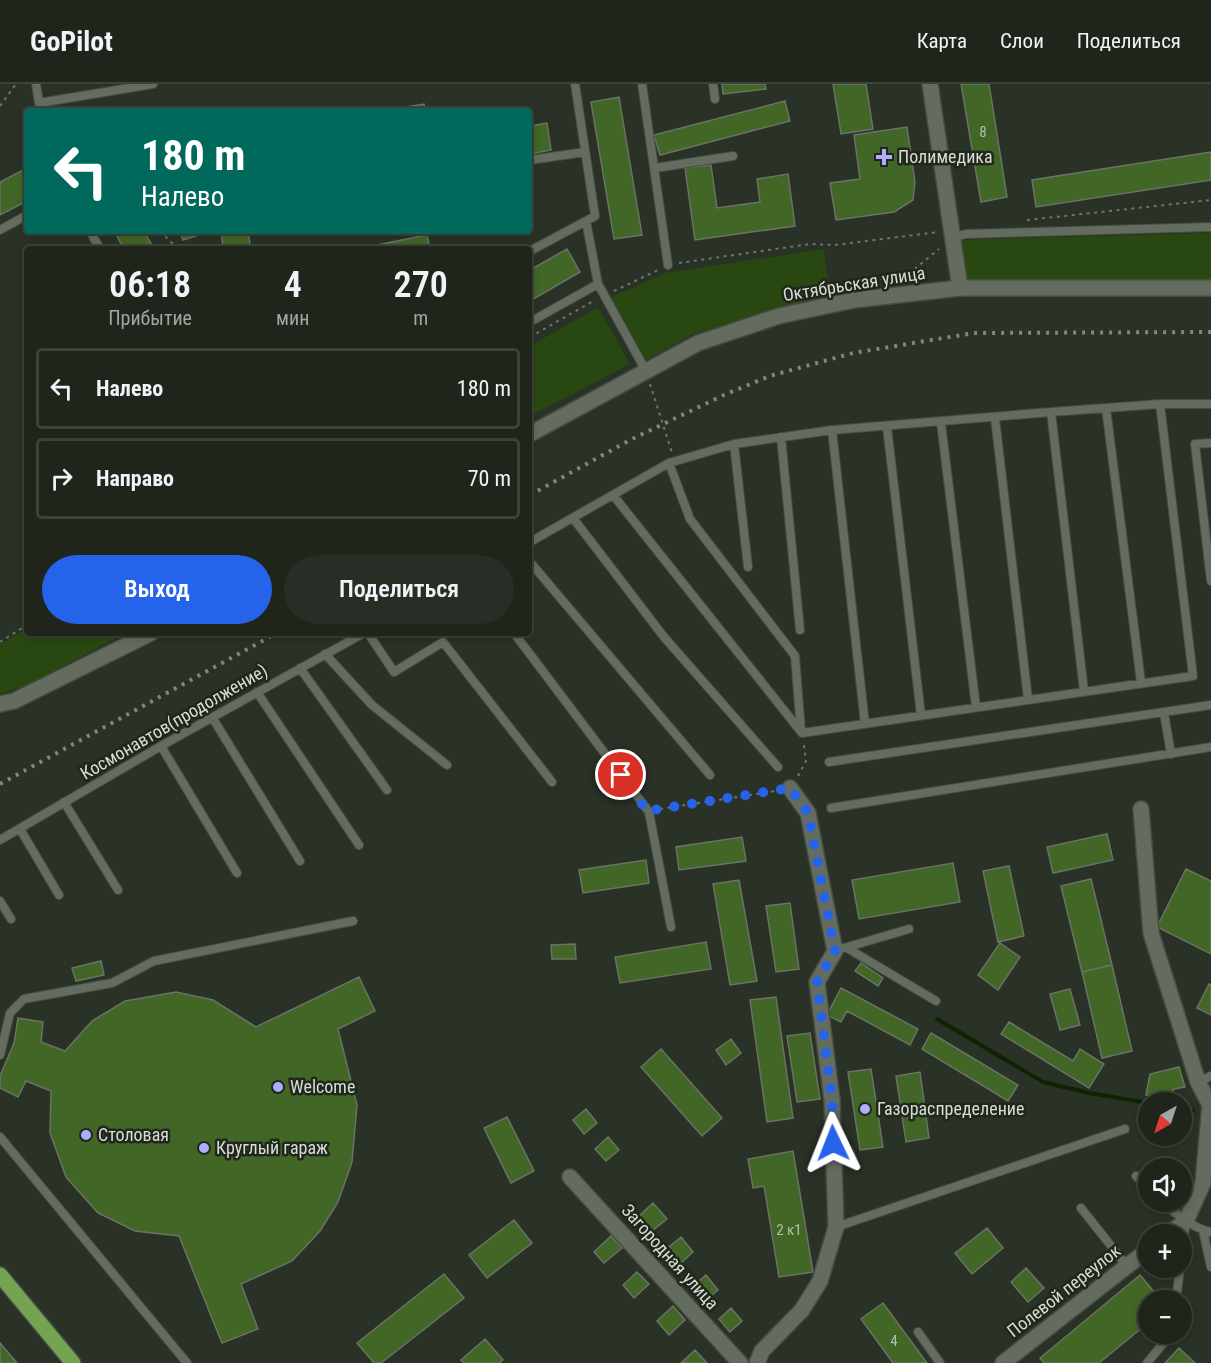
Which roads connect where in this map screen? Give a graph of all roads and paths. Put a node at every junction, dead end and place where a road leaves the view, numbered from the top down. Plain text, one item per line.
1 (16, 84) edge
2 (36, 84) edge
3 (153, 84) edge
4 (575, 84) edge
5 (642, 84) edge
6 (713, 84) edge
7 (930, 84) edge
8 (716, 99) dead end
9 (0, 106) edge
10 (585, 152) junction
11 (733, 156) dead end
12 (532, 160) edge
13 (654, 168) junction
14 (1211, 200) edge
15 (24, 218) edge
16 (586, 221) junction
17 (1017, 222) dead end
18 (1211, 227) edge
19 (0, 230) edge
20 (163, 234) edge
21 (954, 237) junction
22 (175, 246) edge
23 (532, 249) edge
24 (668, 265) junction
25 (880, 279) dead end
26 (598, 284) junction
27 (960, 288) junction
28 (1211, 288) edge
29 (604, 296) junction
30 (532, 321) edge
31 (532, 336) edge
32 (646, 371) junction
33 (1160, 404) junction
34 (1211, 404) edge
35 (1106, 408) junction
36 (1051, 412) junction
37 (994, 418) junction
38 (941, 423) junction
39 (887, 427) junction
40 (832, 430) junction
41 (532, 433) edge
42 (782, 437) junction
43 (1211, 443) edge
44 (734, 444) junction
45 (672, 462) junction
46 (613, 495) junction
47 (573, 518) junction
48 (532, 541) edge
49 (532, 564) edge
50 (748, 567) dead end
51 (1211, 581) edge
52 (24, 627) edge
53 (800, 630) dead end
54 (145, 636) edge
55 (360, 636) edge
56 (368, 636) edge
57 (516, 636) edge
58 (0, 642) edge
59 (326, 654) junction
60 (300, 668) junction
61 (1141, 682) junction
62 (1084, 691) junction
63 (257, 692) junction
64 (1028, 699) junction
65 (0, 704) edge
66 (1211, 705) edge
67 (976, 707) junction
68 (1164, 712) junction
69 (921, 715) junction
70 (212, 717) junction
71 (865, 724) junction
72 (802, 733) junction
73 (161, 746) junction
74 (1211, 747) edge
75 (1171, 754) junction
76 (829, 762) dead end
77 (447, 765) dead end
78 (778, 767) dead end
79 (710, 776) dead end
80 (552, 782) dead end
81 (790, 788) junction
82 (387, 790) dead end
83 (64, 802) junction
84 (831, 808) dead end
85 (1141, 809) dead end
86 (647, 811) junction
87 (20, 829) junction
88 (0, 840) edge
89 (359, 845) dead end
90 (300, 861) dead end
91 (237, 873) dead end
92 (117, 891) dead end
93 (58, 895) dead end
94 (0, 901) edge
95 (11, 919) dead end
96 (353, 921) dead end
97 (671, 927) dead end
98 (909, 929) dead end
99 (841, 949) junction
100 (936, 1001) dead end
101 (0, 1055) edge
102 (1204, 1079) edge
103 (1125, 1129) dead end
104 (0, 1137) edge
105 (570, 1177) dead end
106 (1081, 1208) dead end
107 (1175, 1212) edge
108 (1186, 1221) junction
109 (1182, 1224) edge
110 (1186, 1224) edge
111 (836, 1227) junction
112 (1207, 1231) edge
113 (1138, 1258) edge
114 (1127, 1266) junction
115 (1211, 1267) edge
116 (2, 1282) edge
117 (918, 1332) dead end
118 (1163, 1344) edge
119 (73, 1363) edge
120 (188, 1363) edge
121 (740, 1363) edge
122 (757, 1363) edge
123 (940, 1363) edge
124 (1003, 1363) edge
125 (1147, 1363) edge

1 - 9 path
2 - 3 lane
4 - 10 lane
5 - 13 lane
6 - 8 lane
7 - 21 street
10 - 12 lane
10 - 16 lane
11 - 13 lane
13 - 24 lane
14 - 17 path
15 - 19 lane
16 - 23 lane
16 - 26 lane
18 - 21 lane
20 - 22 path
21 - 27 street
24 - 25 path
24 - 29 path
26 - 29 lane
26 - 30 lane
27 - 28 street, Октябрьская улица
27 - 32 street, Октябрьская улица
29 - 31 path
29 - 32 lane
32 - 41 street, Октябрьская улица
32 - 45 path
33 - 34 lane
33 - 35 lane
33 - 61 lane
35 - 36 lane
35 - 61 lane
36 - 37 lane
36 - 62 lane
37 - 38 lane
37 - 64 lane
38 - 39 lane
38 - 67 lane
39 - 40 lane
39 - 69 lane
40 - 42 lane
40 - 71 lane
42 - 44 lane
42 - 53 lane
43 - 51 lane
44 - 45 lane
44 - 50 lane
45 - 46 lane
45 - 72 lane
46 - 47 lane
46 - 72 lane
47 - 48 lane
47 - 78 lane
49 - 79 lane
52 - 58 path
54 - 65 street
55 - 59 lane, Космонавтов(продолжение)
56 - 80 lane
57 - 86 lane
59 - 60 lane, Космонавтов(продолжение)
59 - 77 lane
60 - 63 lane, Космонавтов(продолжение)
60 - 82 lane
61 - 62 lane
62 - 64 lane
63 - 70 lane, Космонавтов(продолжение)
63 - 89 lane
64 - 67 lane
66 - 68 lane
67 - 69 lane
68 - 75 lane
68 - 76 lane
69 - 71 lane
70 - 73 lane, Космонавтов(продолжение)
70 - 90 lane
71 - 72 lane
72 - 81 path
73 - 83 lane, Космонавтов(продолжение)
73 - 91 lane
74 - 75 lane
75 - 84 lane
81 - 86 path
81 - 99 street
83 - 87 lane, Космонавтов(продолжение)
83 - 92 lane
85 - 102 street
86 - 97 lane
87 - 88 lane, Космонавтов(продолжение)
87 - 93 lane
94 - 95 lane
96 - 101 lane
98 - 99 lane
99 - 100 lane
99 - 111 street
102 - 108 street
103 - 111 lane
104 - 120 lane
105 - 121 street, Загородная улица
106 - 114 lane
107 - 108 lane
108 - 109 street
108 - 110 lane
108 - 112 lane
111 - 122 street
112 - 115 lane
113 - 114 street, Полевой переулок
114 - 124 street, Полевой переулок
116 - 119 main road
117 - 123 lane
118 - 125 lane

